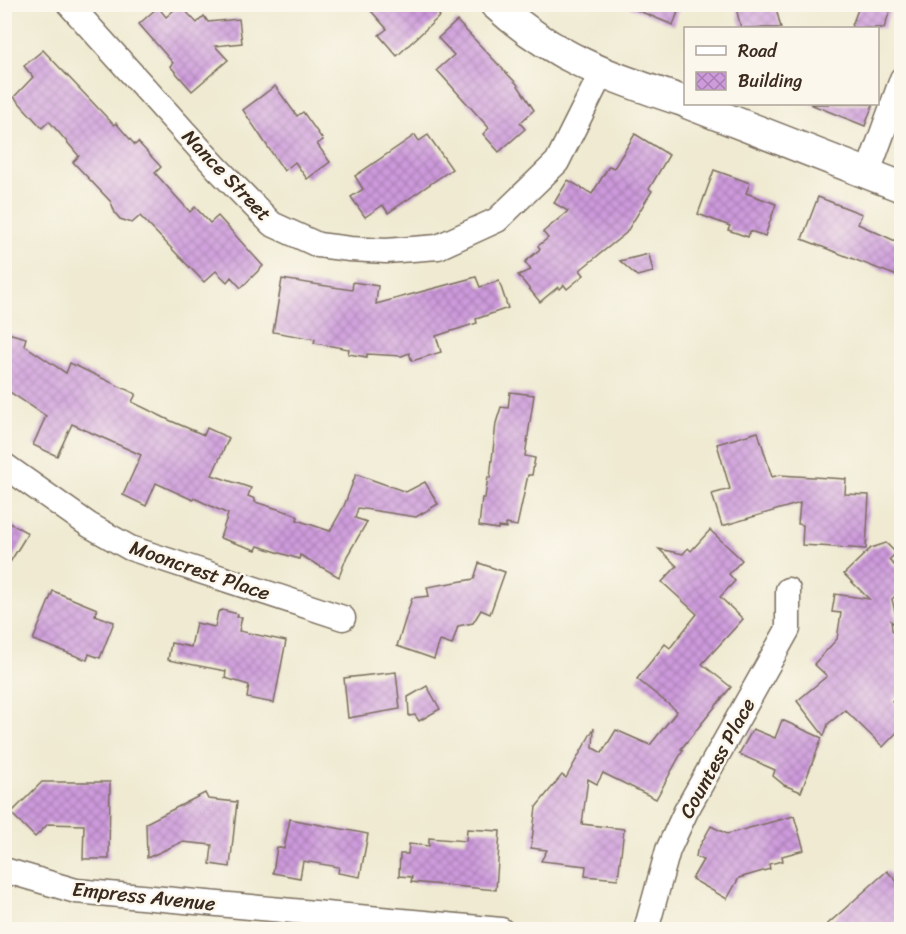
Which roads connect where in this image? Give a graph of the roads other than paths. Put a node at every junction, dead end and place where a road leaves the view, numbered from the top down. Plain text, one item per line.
1 (69, 4) edge
2 (495, 4) edge
3 (601, 74) junction
4 (902, 79) edge
5 (684, 102) edge
6 (693, 105) edge
7 (867, 175) junction
8 (902, 187) edge
9 (4, 465) edge
10 (788, 590) dead end
11 (343, 618) dead end
12 (4, 870) edge
13 (501, 930) edge
14 (646, 930) edge

1 - 3 street, Nance Street
2 - 3 street
3 - 5 street
4 - 7 street
6 - 7 street
7 - 8 street
9 - 11 street, Mooncrest Place
10 - 14 street, Countess Place
12 - 13 street, Empress Avenue

